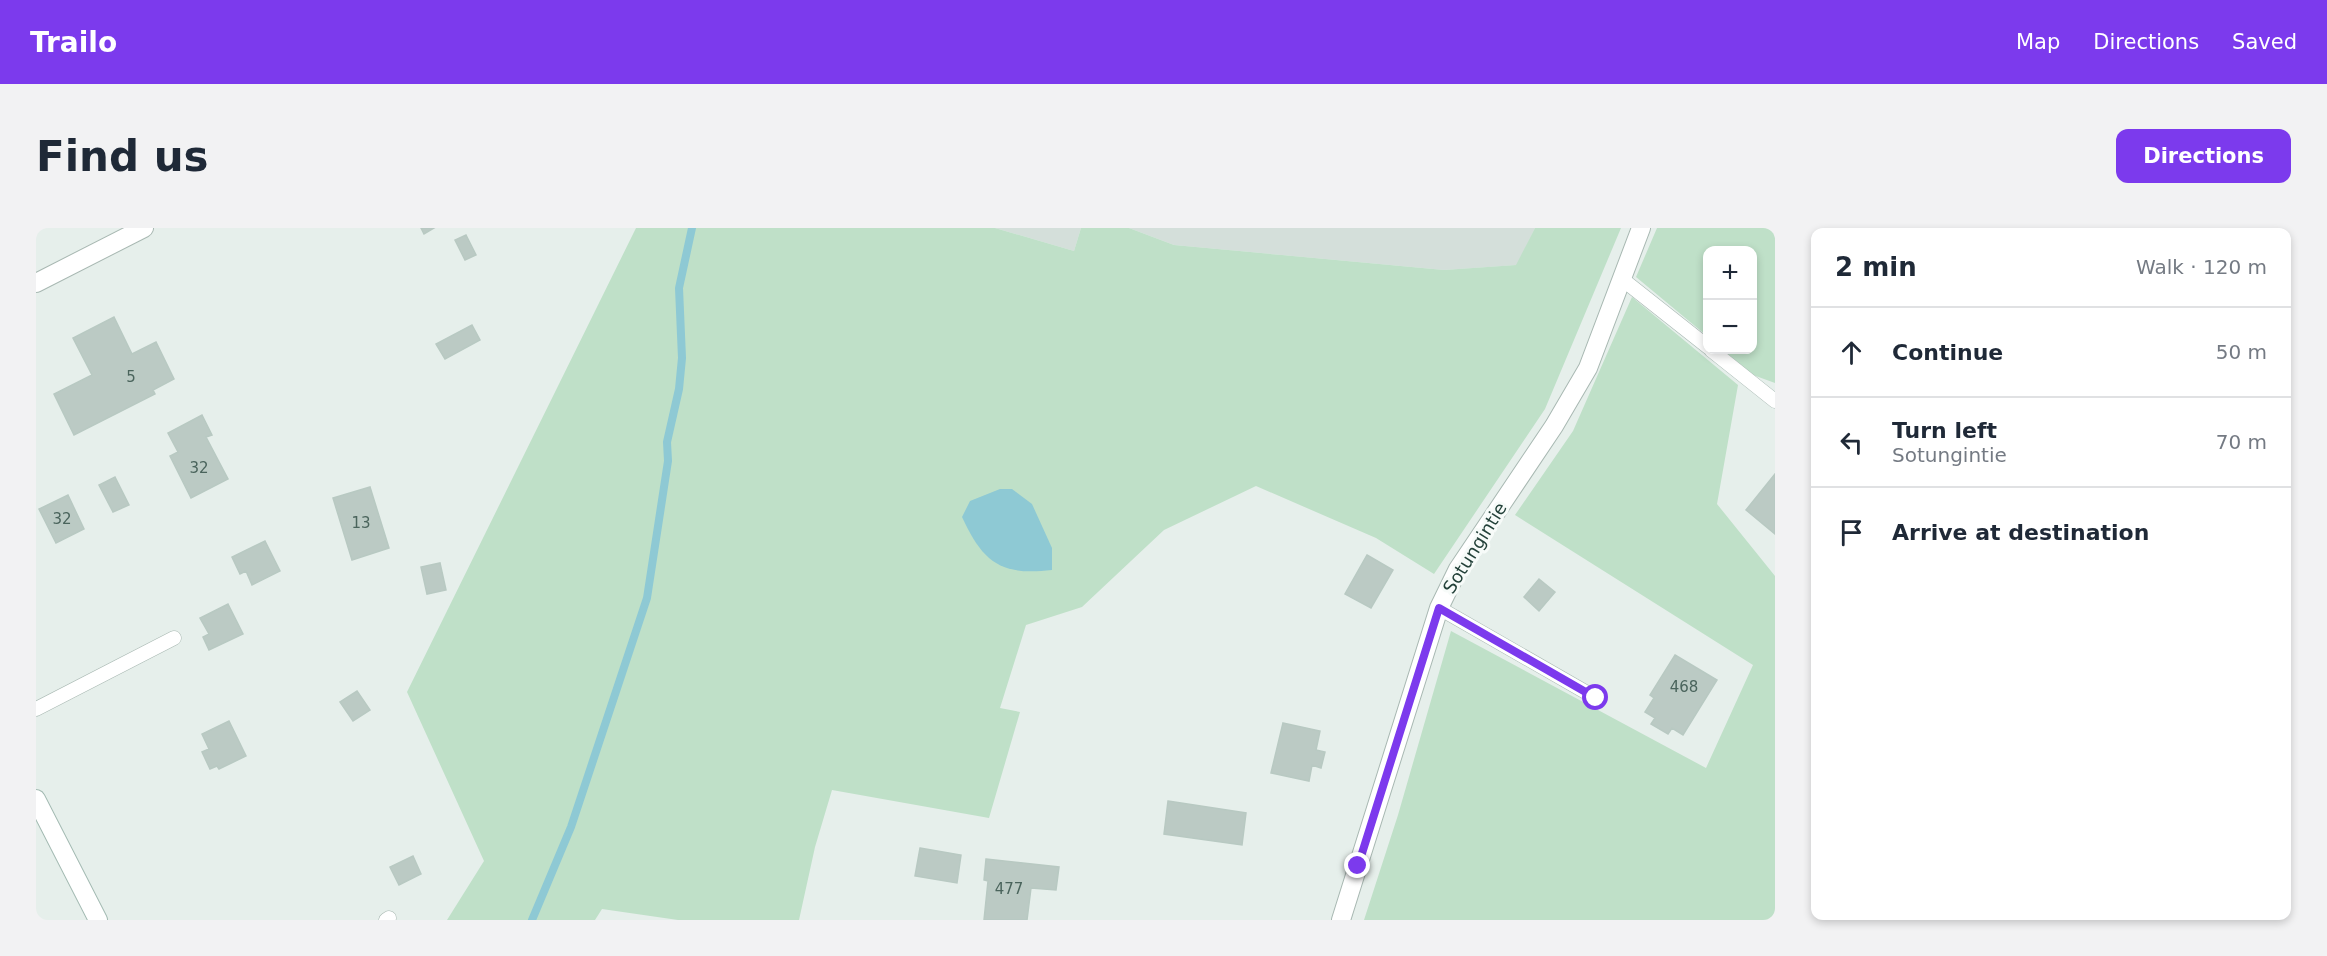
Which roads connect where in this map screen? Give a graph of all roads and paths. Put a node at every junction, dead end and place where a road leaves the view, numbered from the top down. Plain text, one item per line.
1 (144, 228) edge
2 (1641, 228) edge
3 (1622, 279) junction
4 (36, 283) edge
5 (1703, 343) edge
6 (1716, 354) edge
7 (1775, 401) edge
8 (1439, 608) junction
9 (174, 638) dead end
10 (1596, 698) dead end
11 (36, 709) edge
12 (36, 799) edge
13 (98, 920) edge
14 (1341, 920) edge

1 - 4 street
2 - 3 street, Sotungintie
3 - 5 lane
3 - 8 street, Sotungintie
6 - 7 lane
8 - 10 lane
8 - 14 street, Sotungintie
9 - 11 lane
12 - 13 street

